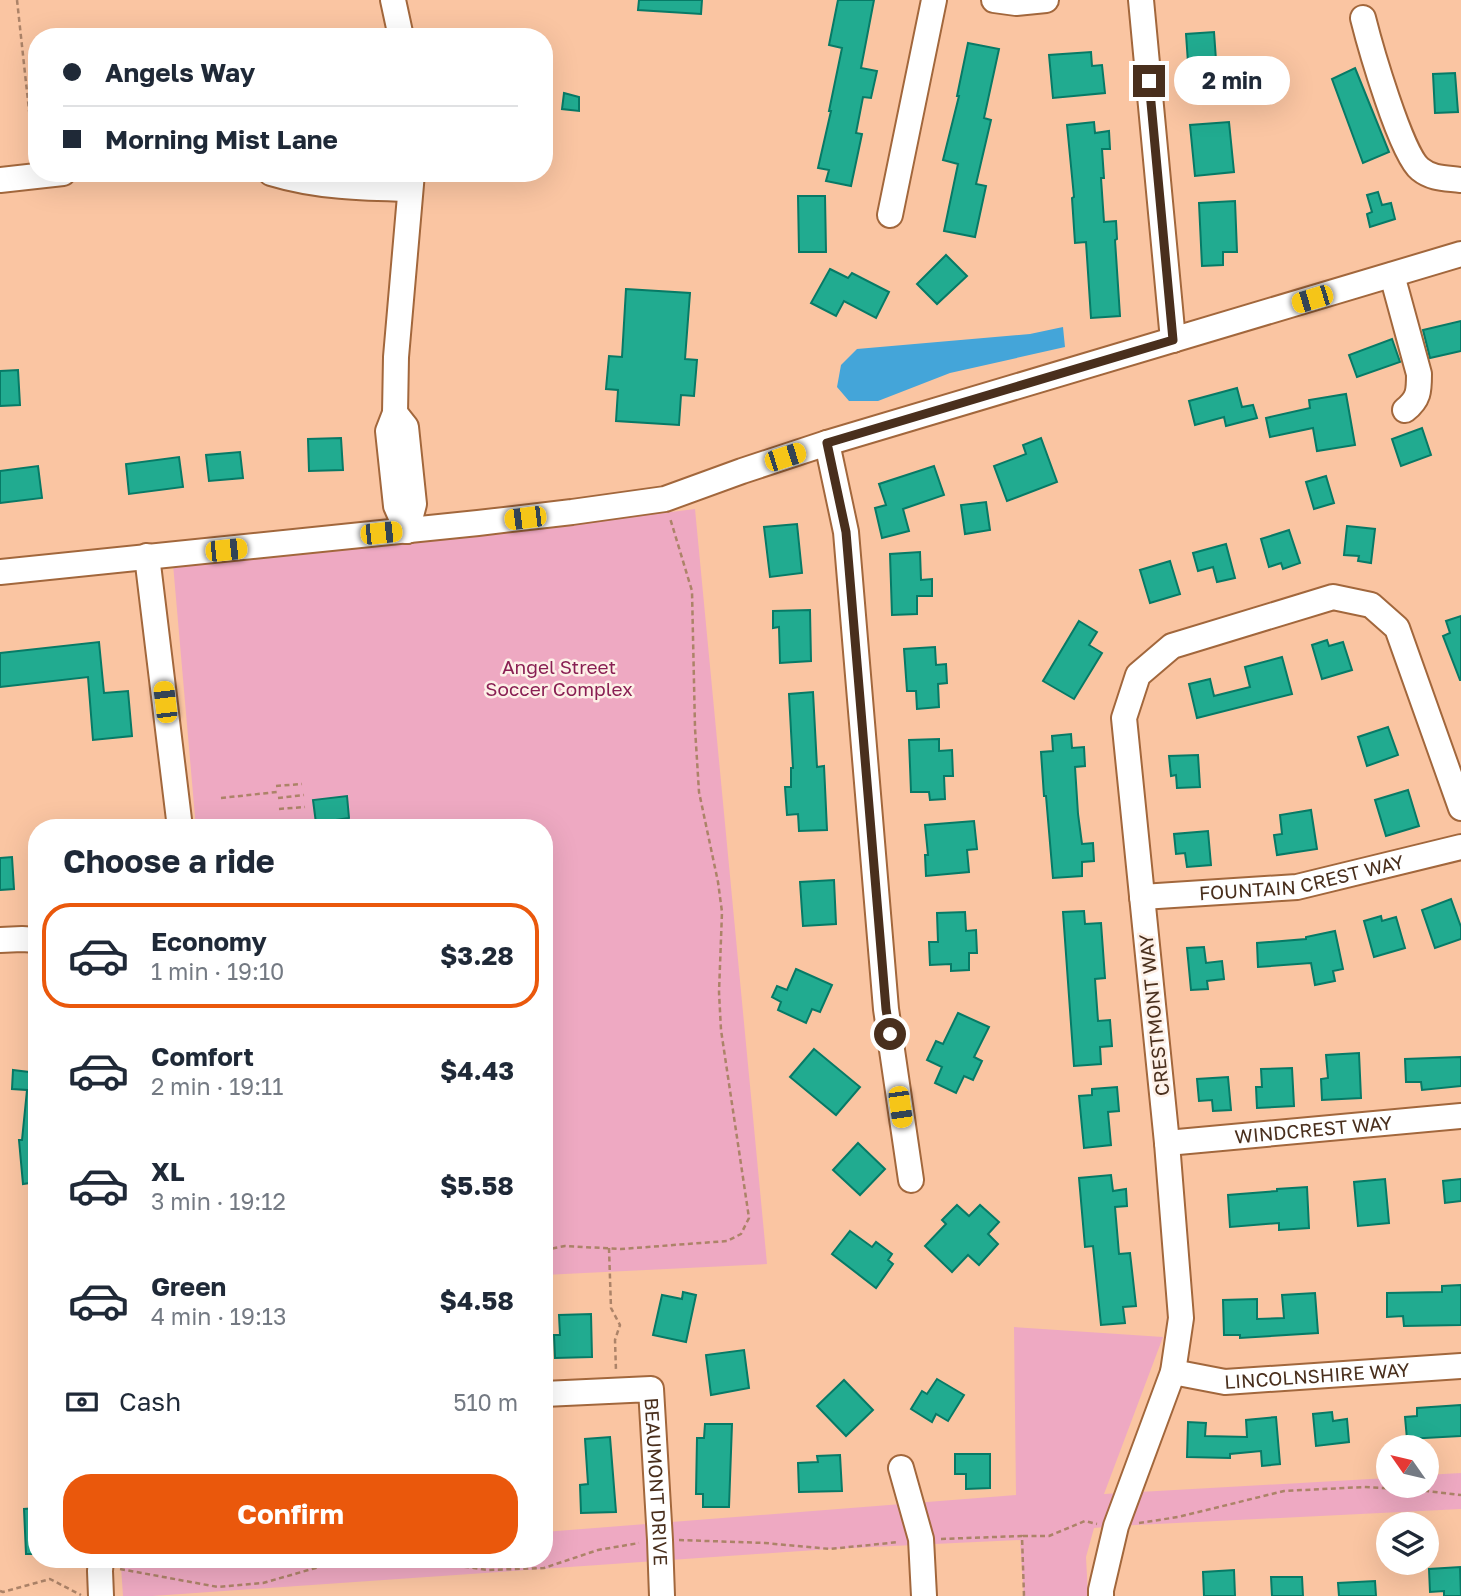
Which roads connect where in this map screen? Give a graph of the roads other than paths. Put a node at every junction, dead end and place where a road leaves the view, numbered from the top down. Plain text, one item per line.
1 (393, 0) edge
2 (934, 0) edge
3 (994, 0) edge
4 (1046, 0) edge
5 (1141, 0) edge
6 (1363, 18) dead end
7 (399, 28) edge
8 (28, 177) edge
9 (0, 180) edge
10 (1461, 180) edge
11 (308, 182) edge
12 (399, 182) edge
13 (411, 182) edge
14 (890, 215) dead end
15 (1461, 254) edge
16 (1392, 275) junction
17 (1173, 340) junction
18 (1405, 410) dead end
19 (827, 443) junction
20 (407, 531) junction
21 (147, 556) junction
22 (0, 572) edge
23 (1461, 808) edge
24 (179, 819) edge
25 (1461, 847) edge
26 (1142, 897) junction
27 (28, 939) edge
28 (0, 940) edge
29 (1461, 1116) edge
30 (1167, 1143) junction
31 (911, 1180) dead end
32 (1461, 1366) edge
33 (1173, 1372) junction
34 (553, 1394) edge
35 (901, 1468) dead end
36 (103, 1568) edge
37 (91, 1595) edge
38 (662, 1596) edge
39 (925, 1596) edge
40 (1101, 1596) edge

1 - 7 street
2 - 14 street
3 - 4 street
5 - 17 street
6 - 10 street
8 - 9 street
11 - 12 street
13 - 20 street
15 - 16 street
16 - 17 street
16 - 18 street
17 - 19 street
19 - 20 street
19 - 31 street
20 - 21 street
21 - 22 street
21 - 24 street
23 - 26 street, CRESTMONT WAY
25 - 26 street, FOUNTAIN CREST WAY
26 - 30 street, CRESTMONT WAY
27 - 28 street
29 - 30 street, WINDCREST WAY
30 - 33 street, CRESTMONT WAY
32 - 33 street, LINCOLNSHIRE WAY
33 - 40 street, CRESTMONT WAY
34 - 38 street, BEAUMONT DRIVE
35 - 39 street
36 - 37 street

